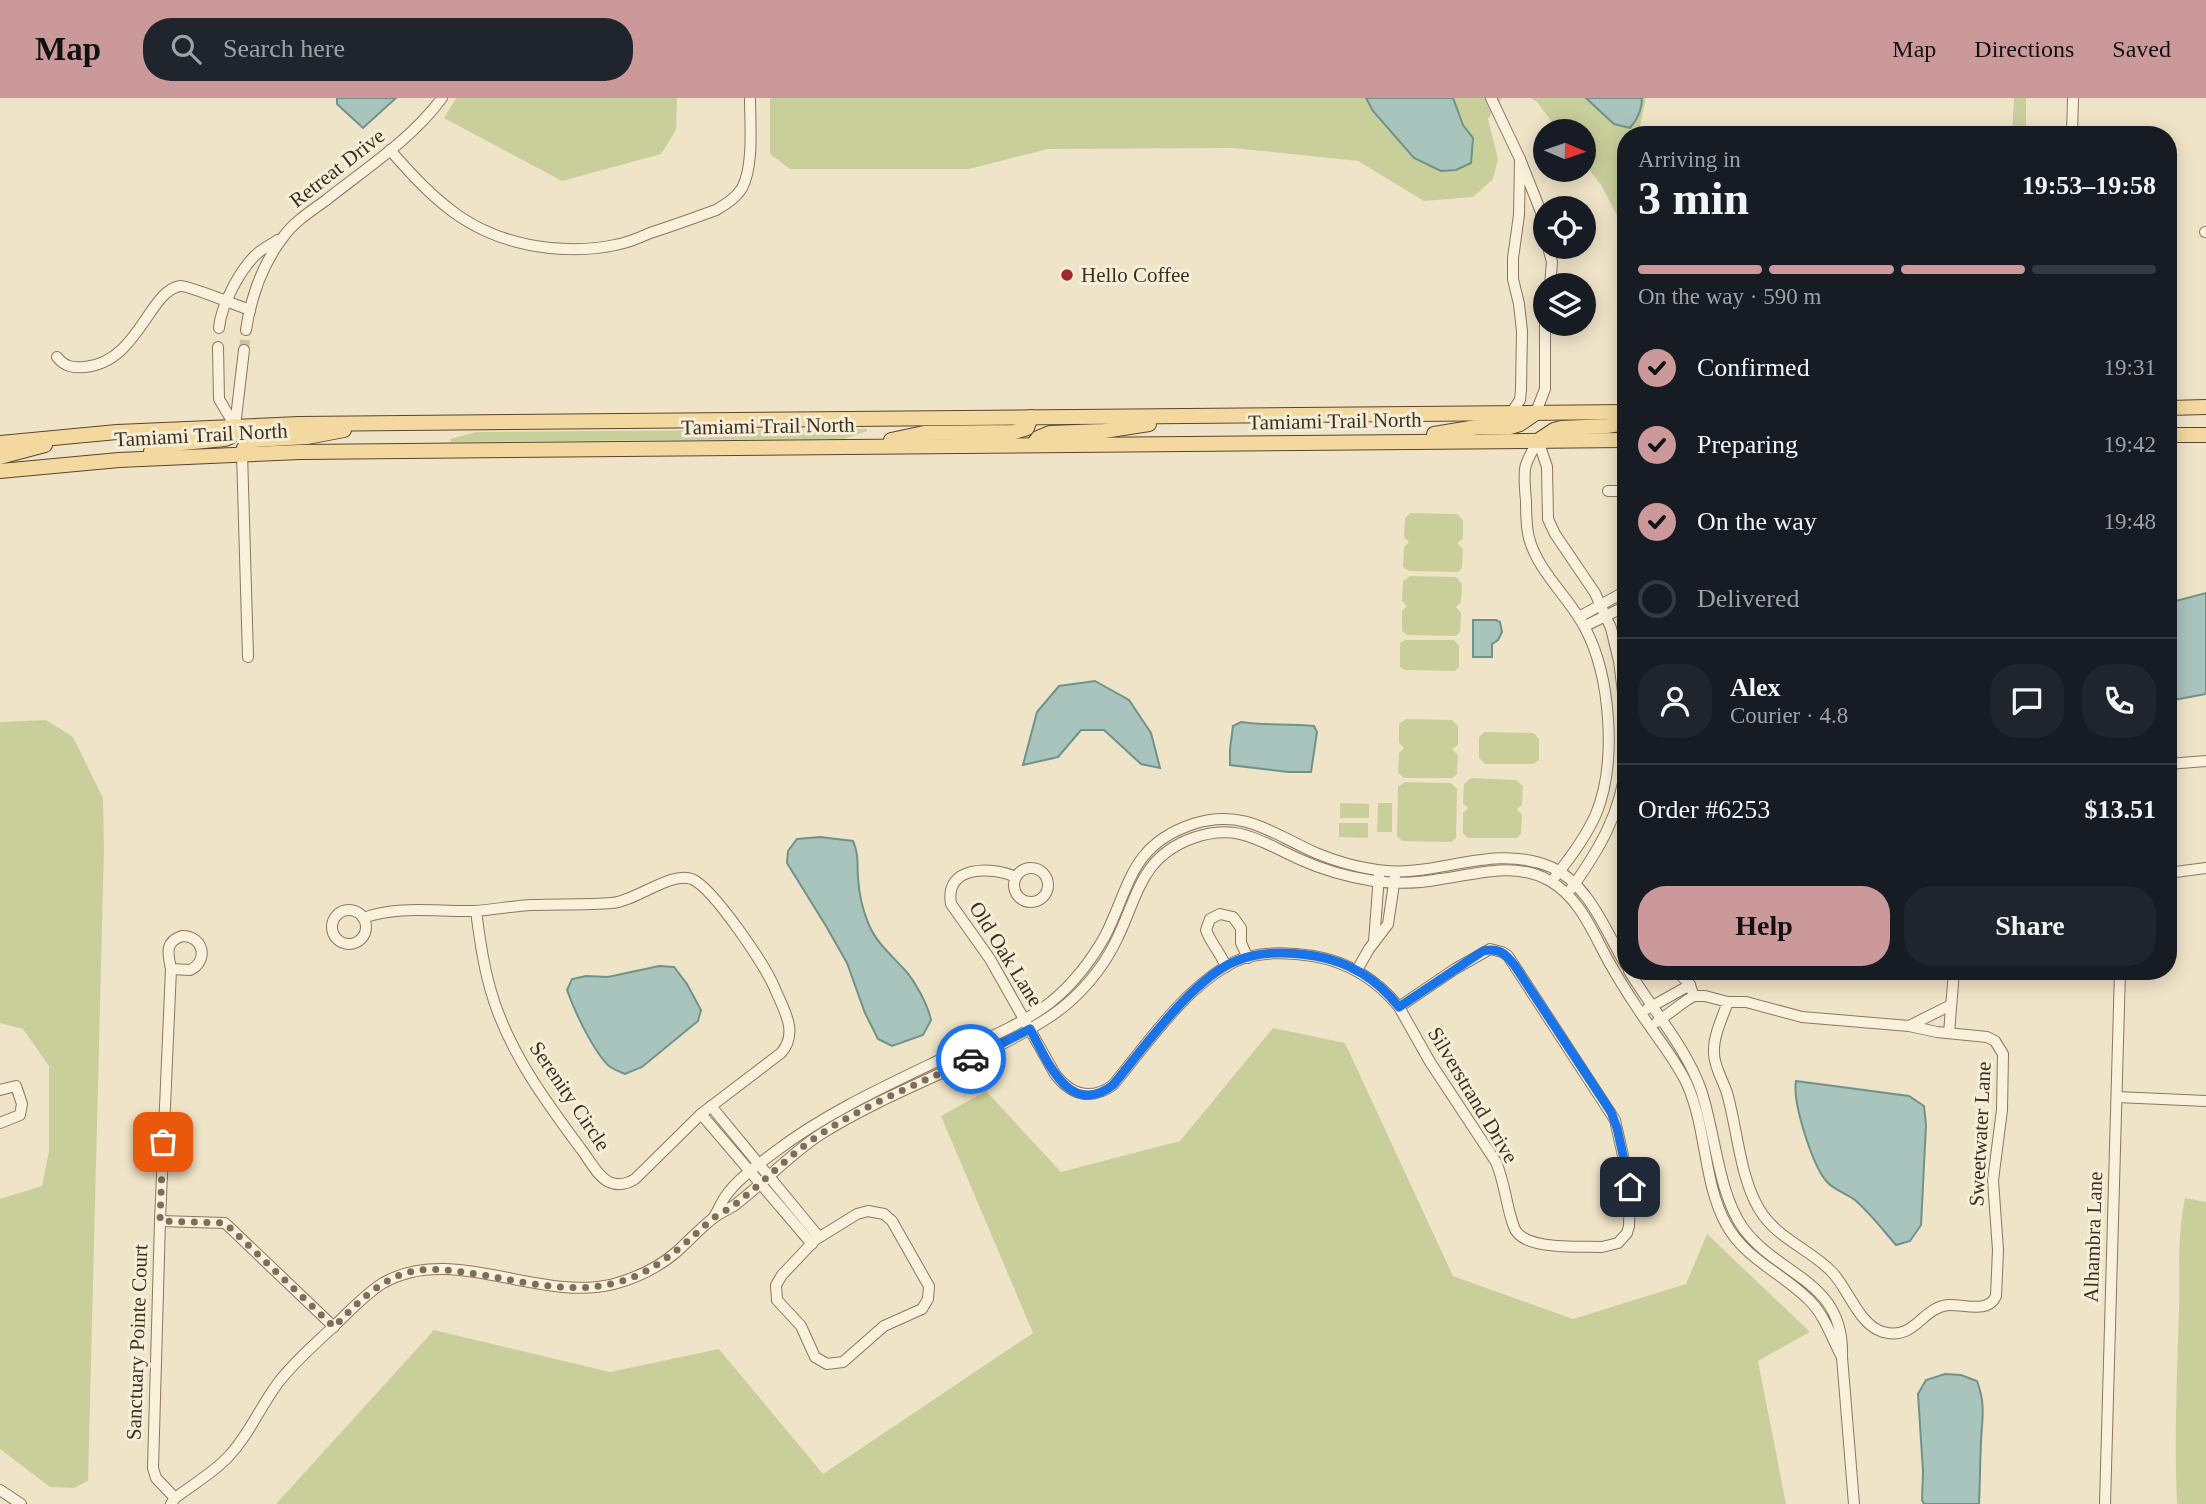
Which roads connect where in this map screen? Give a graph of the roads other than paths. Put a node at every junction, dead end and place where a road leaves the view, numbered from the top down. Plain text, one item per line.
1 (442, 98) edge
2 (750, 98) edge
3 (1491, 98) edge
4 (2073, 98) edge
5 (2072, 126) edge
6 (390, 150) junction
7 (1520, 159) junction
8 (1535, 196) edge
9 (283, 236) junction
10 (226, 302) junction
11 (250, 310) junction
12 (219, 328) dead end
13 (247, 330) tunnel mouth
14 (1545, 336) edge
15 (218, 347) dead end
16 (244, 350) tunnel mouth
17 (57, 357) dead end
18 (2177, 408) edge
19 (2206, 408) edge
20 (1536, 412) junction
21 (1617, 412) edge
22 (1511, 413) junction
23 (1199, 416) junction
24 (1031, 417) junction
25 (383, 423) junction
26 (1617, 424) edge
27 (235, 426) junction
28 (77, 435) junction
29 (2177, 435) edge
30 (2206, 435) edge
31 (1538, 440) junction
32 (1617, 440) edge
33 (1381, 442) junction
34 (0, 443) edge
35 (1033, 445) junction
36 (862, 446) junction
37 (242, 453) junction
38 (0, 457) edge
39 (119, 460) junction
40 (0, 471) edge
41 (1608, 491) dead end
42 (1617, 491) edge
43 (1617, 596) edge
44 (1601, 604) junction
45 (1617, 611) edge
46 (1606, 617) junction
47 (1582, 622) junction
48 (1617, 650) edge
49 (248, 657) dead end
50 (2206, 761) edge
51 (2177, 763) edge
52 (1617, 811) edge
53 (2206, 868) edge
54 (1396, 871) junction
55 (1559, 872) junction
56 (2177, 872) edge
57 (1379, 876) junction
58 (1016, 877) dead end
59 (1551, 881) junction
60 (1394, 883) junction
61 (1574, 884) junction
62 (1567, 894) junction
63 (476, 911) junction
64 (363, 918) dead end
65 (1374, 942) junction
66 (1617, 949) edge
67 (1248, 958) junction
68 (1226, 967) junction
69 (171, 969) dead end
70 (1357, 970) junction
71 (1617, 973) edge
72 (1621, 980) edge
73 (1635, 980) edge
74 (1684, 980) edge
75 (1953, 980) edge
76 (2120, 980) edge
77 (1692, 990) junction
78 (1728, 1002) junction
79 (1951, 1005) junction
80 (1399, 1007) junction
81 (1652, 1007) junction
82 (1640, 1013) junction
83 (1024, 1018) junction
84 (1660, 1019) junction
85 (1909, 1026) junction
86 (1650, 1027) junction
87 (1030, 1029) junction
88 (1949, 1033) junction
89 (0, 1090) edge
90 (2116, 1097) junction
91 (2206, 1101) edge
92 (711, 1106) junction
93 (701, 1114) junction
94 (0, 1123) edge
95 (760, 1164) junction
96 (751, 1172) junction
97 (769, 1175) junction
98 (760, 1183) junction
99 (714, 1217) junction
100 (160, 1221) junction
101 (816, 1240) junction
102 (1842, 1284) junction
103 (1819, 1301) junction
104 (334, 1327) junction
105 (0, 1490) edge
106 (173, 1501) edge
107 (21, 1504) edge
108 (1854, 1504) edge
109 (2105, 1504) edge

1 - 6 street, Retreat Drive
2 - 6 street
3 - 7 street
4 - 5 street
6 - 9 street, Retreat Drive
7 - 8 street
7 - 22 street
9 - 10 street, Retreat Drive
9 - 11 street, Retreat Drive
10 - 11 street
10 - 12 street, Retreat Drive
10 - 17 street
11 - 13 street, Retreat Drive
14 - 20 street
15 - 27 street
16 - 27 street
18 - 19 main road
20 - 21 main road, Tamiami Trail North
20 - 22 main road, Tamiami Trail North
20 - 33 main road
22 - 23 main road, Tamiami Trail North
23 - 24 main road, Tamiami Trail North
23 - 35 main road
24 - 25 main road, Tamiami Trail North
24 - 36 main road
25 - 27 main road, Tamiami Trail North
25 - 37 main road
26 - 31 main road
27 - 28 main road, Tamiami Trail North
27 - 39 main road
28 - 34 main road, Tamiami Trail North
28 - 38 main road
29 - 30 main road
31 - 32 main road, Tamiami Trail North
31 - 33 main road, Tamiami Trail North
31 - 44 street
31 - 47 street
33 - 35 main road, Tamiami Trail North
35 - 36 main road, Tamiami Trail North
36 - 37 main road, Tamiami Trail North
37 - 39 main road, Tamiami Trail North
37 - 49 street
39 - 40 main road, Tamiami Trail North
41 - 42 street
43 - 44 street
44 - 46 street
44 - 47 street
45 - 46 street
46 - 47 street
46 - 48 street
47 - 55 street
50 - 51 street
52 - 61 street
53 - 56 street
54 - 55 street
54 - 57 street
54 - 60 street
55 - 59 street
55 - 61 street
57 - 60 street
57 - 65 street
57 - 83 street
57 - 87 street
58 - 83 street, Old Oak Lane
59 - 60 street
59 - 62 street
60 - 65 street
61 - 62 street
61 - 66 street
62 - 71 street
63 - 64 street, Serenity Circle
63 - 92 street, Serenity Circle
63 - 93 street, Serenity Circle
65 - 70 street
67 - 68 street, Silverstrand Drive
67 - 68 street
67 - 70 street, Silverstrand Drive
68 - 87 street, Silverstrand Drive
69 - 100 street, Sanctuary Pointe Court
70 - 80 street, Silverstrand Drive
72 - 82 street
73 - 81 street
74 - 77 street
75 - 79 street
76 - 90 street, Alhambra Lane
77 - 78 street, Sweetwater Lane
77 - 81 street
77 - 84 street
78 - 85 street, Sweetwater Lane
78 - 102 street, Sweetwater Lane
79 - 85 street
79 - 88 street
80 - 80 street, Silverstrand Drive
81 - 82 street
81 - 84 street
82 - 86 street
83 - 87 street, Old Oak Lane
83 - 95 street
84 - 86 street
84 - 103 street
85 - 88 street, Sweetwater Lane
86 - 103 street
87 - 97 street
88 - 102 street, Sweetwater Lane
89 - 94 street
90 - 91 street
90 - 109 street, Alhambra Lane
92 - 93 street, Serenity Circle
92 - 95 street
93 - 96 street
95 - 96 street
95 - 97 street
96 - 98 street
96 - 99 street
97 - 98 street
97 - 101 street
98 - 99 street
98 - 101 street
99 - 104 street
100 - 104 street
100 - 106 street, Sanctuary Pointe Court
101 - 101 street
102 - 103 street
103 - 108 street
104 - 106 street
105 - 107 street

